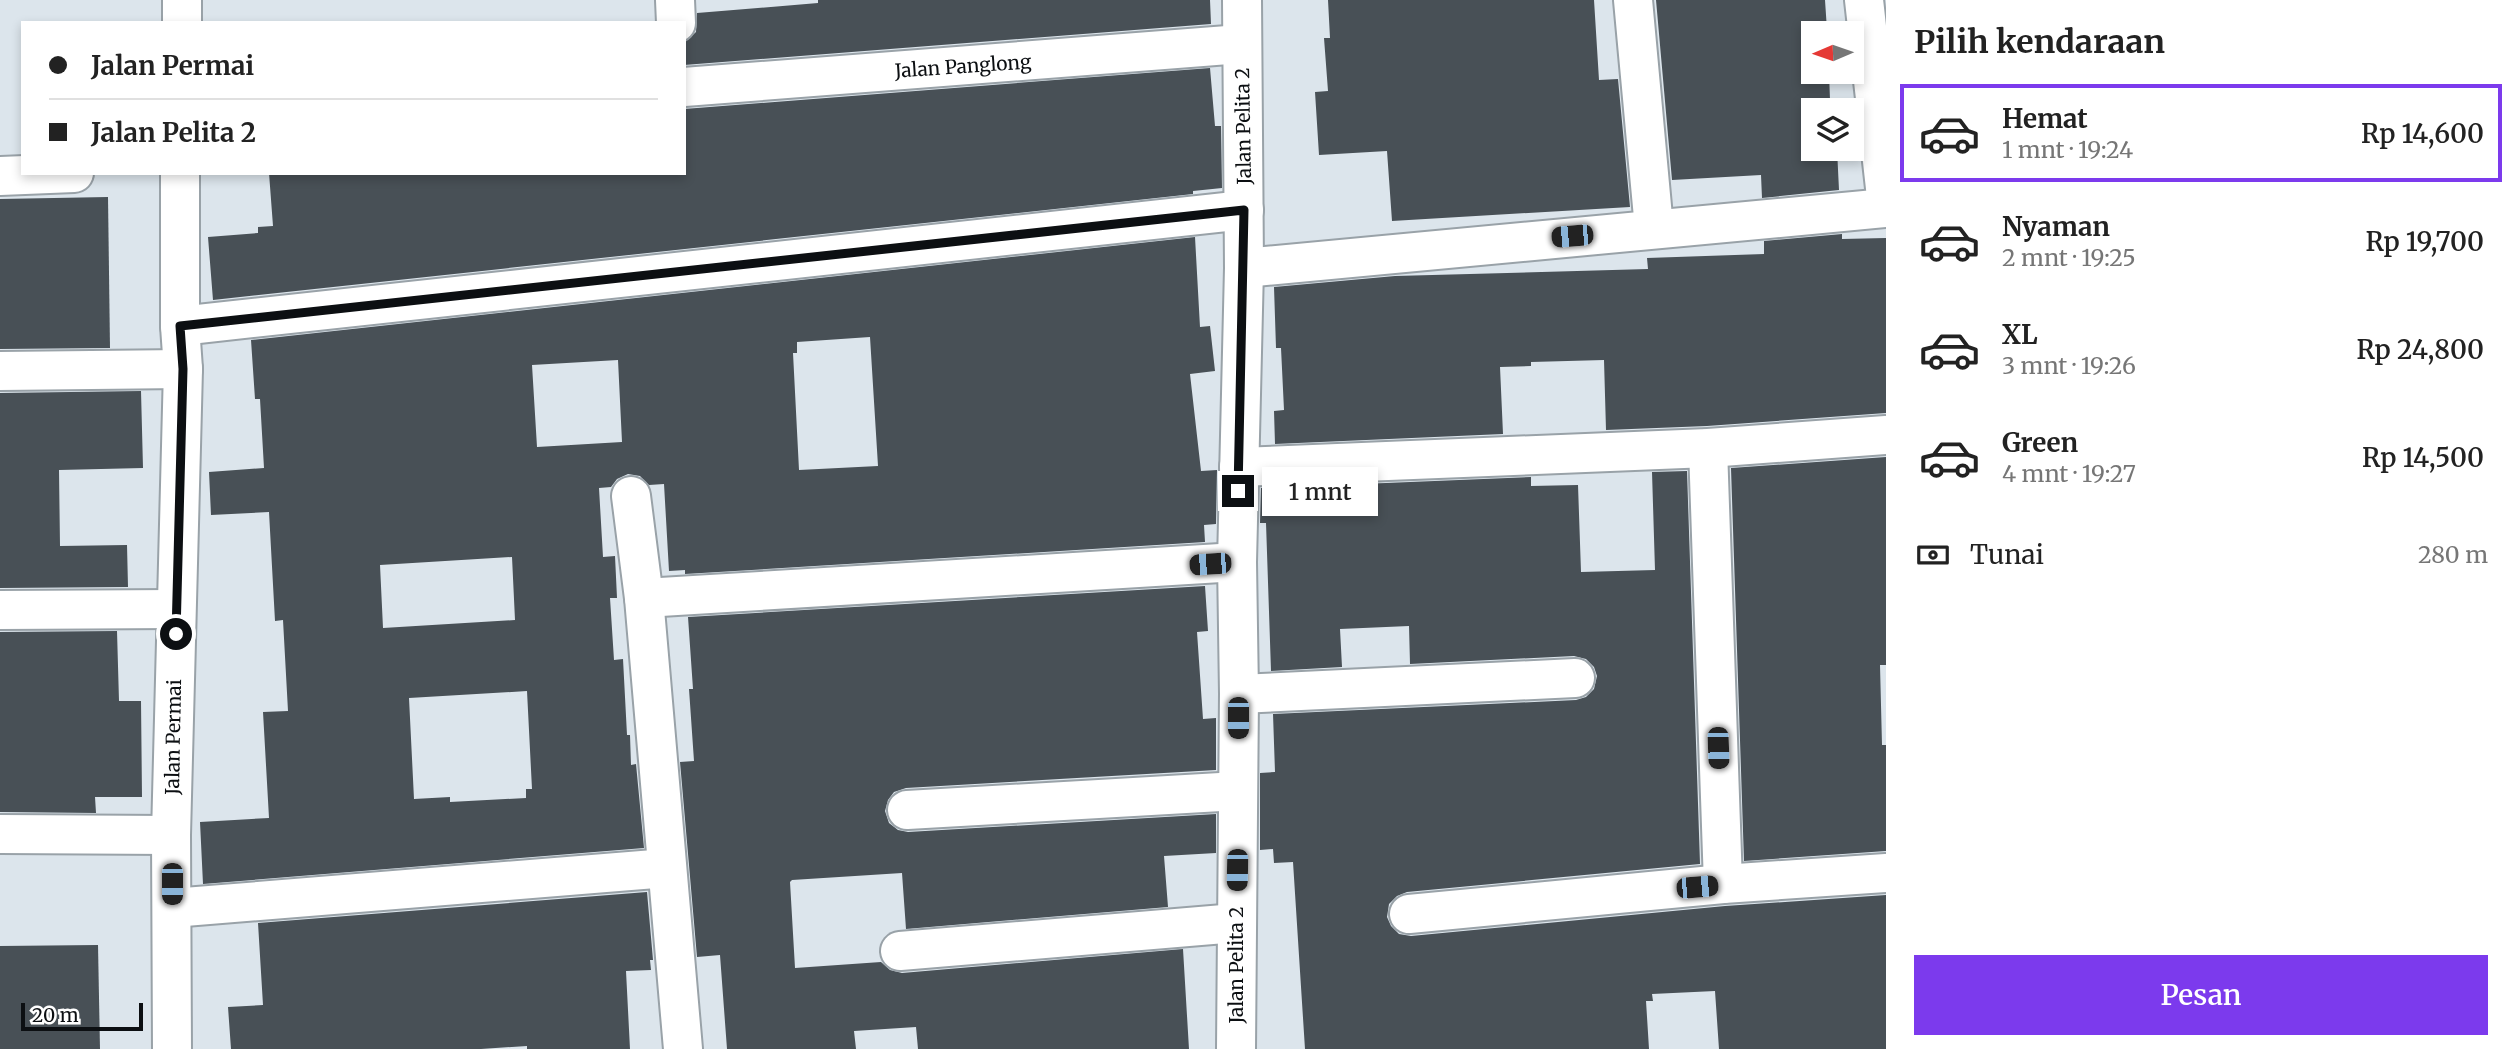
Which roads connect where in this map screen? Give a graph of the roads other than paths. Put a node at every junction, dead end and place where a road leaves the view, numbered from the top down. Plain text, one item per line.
1 (182, 0) edge
2 (675, 0) edge
3 (1242, 0) edge
4 (1633, 0) edge
5 (1864, 0) edge
6 (182, 21) edge
7 (676, 21) edge
8 (1241, 44) junction
9 (686, 87) edge
10 (25, 175) edge
11 (180, 175) edge
12 (0, 176) edge
13 (1886, 197) edge
14 (1886, 208) edge
15 (1244, 210) junction
16 (1654, 228) junction
17 (1244, 268) junction
18 (180, 326) junction
19 (183, 369) junction
20 (0, 371) edge
21 (1886, 435) edge
22 (1708, 448) junction
23 (1239, 467) junction
24 (631, 496) dead end
25 (1237, 562) junction
26 (644, 598) junction
27 (176, 609) junction
28 (0, 610) edge
29 (1575, 677) dead end
30 (1239, 694) junction
31 (1238, 791) junction
32 (907, 810) dead end
33 (0, 834) edge
34 (171, 835) junction
35 (667, 868) junction
36 (1886, 873) edge
37 (1723, 884) junction
38 (172, 908) junction
39 (1409, 914) dead end
40 (1236, 923) junction
41 (900, 951) dead end
42 (173, 1049) edge
43 (683, 1049) edge
44 (1236, 1049) edge

1 - 6 street
2 - 7 street
3 - 8 street, Jalan Pelita 2
4 - 16 street
5 - 13 street
8 - 9 street, Jalan Panglong
8 - 15 street, Jalan Pelita 2
10 - 12 street
11 - 18 street, Jalan Permai
14 - 16 street
15 - 17 street, Jalan Pelita 2
15 - 18 street
16 - 17 street
17 - 23 street, Jalan Pelita 2
18 - 19 street, Jalan Permai
19 - 20 street
19 - 27 street, Jalan Permai
21 - 22 street
22 - 23 street
22 - 37 street
23 - 25 street, Jalan Pelita 2
24 - 26 street
25 - 26 street
25 - 30 street, Jalan Pelita 2
26 - 35 street
27 - 28 street
27 - 34 street, Jalan Permai
29 - 30 street
30 - 31 street, Jalan Pelita 2
31 - 32 street
31 - 40 street, Jalan Pelita 2
33 - 34 street
34 - 38 street, Jalan Permai
35 - 38 street
35 - 43 street
36 - 37 street
37 - 39 street
38 - 42 street, Jalan Permai
40 - 41 street
40 - 44 street, Jalan Pelita 2

